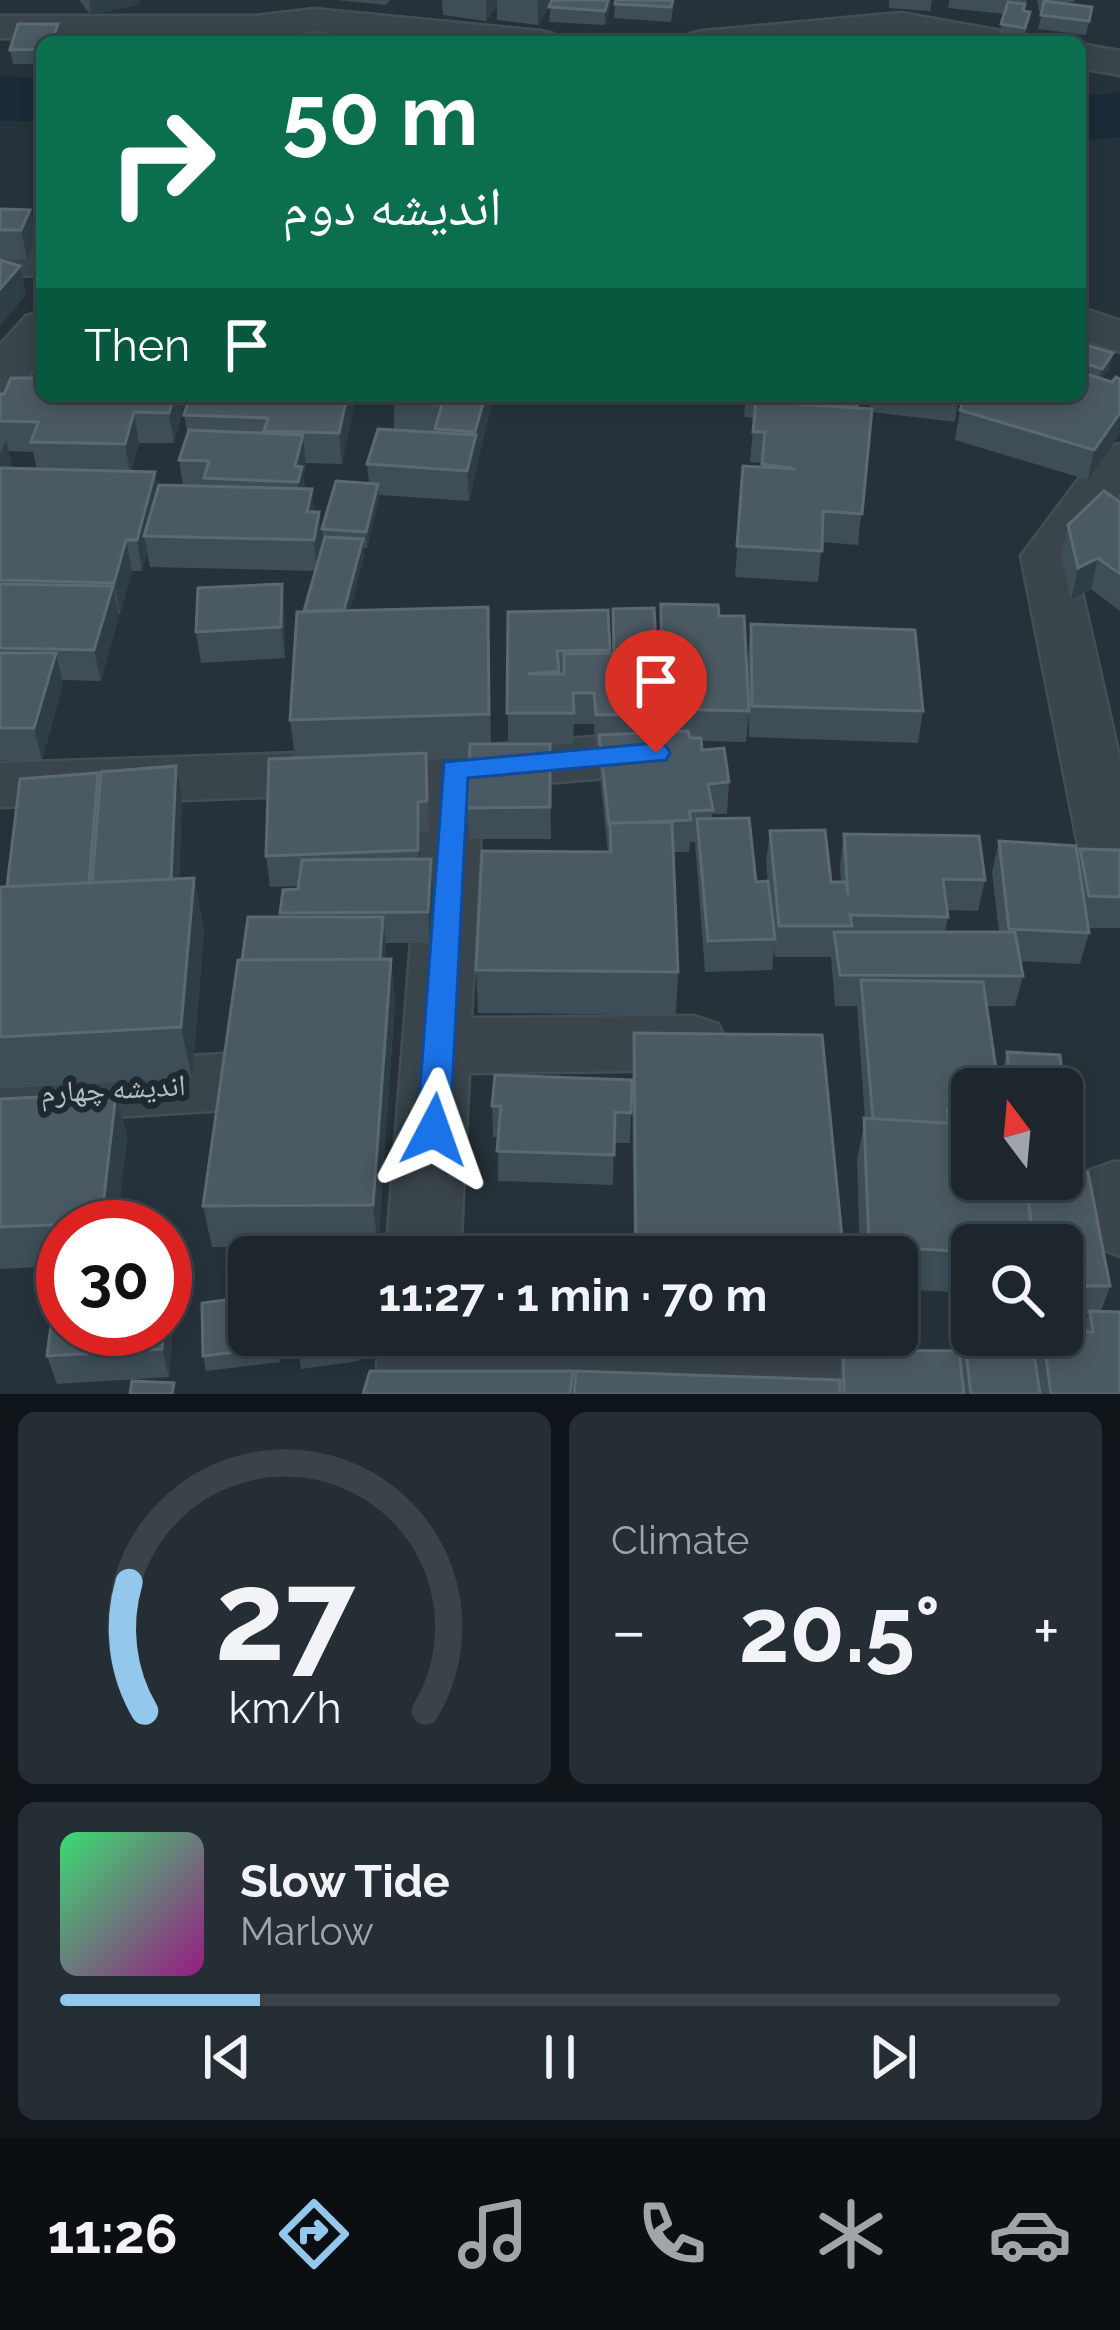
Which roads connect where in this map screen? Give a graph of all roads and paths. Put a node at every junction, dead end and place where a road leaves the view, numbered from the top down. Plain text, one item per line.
1 (197, 23) edge
2 (0, 27) edge
3 (272, 35) edge
4 (478, 36) edge
5 (769, 36) edge
6 (968, 36) edge
7 (1086, 57) edge
8 (1120, 63) edge
9 (36, 262) edge
10 (0, 265) edge
11 (1086, 324) edge
12 (36, 332) edge
13 (1120, 338) edge
14 (0, 388) edge
15 (1120, 460) edge
16 (656, 753) edge
17 (454, 769) junction
18 (0, 785) edge
19 (1114, 870) edge
20 (694, 1042) edge
21 (440, 1046) junction
22 (226, 1082) edge
23 (0, 1095) edge
24 (1120, 1193) edge
25 (1120, 1223) edge
26 (425, 1236) edge
27 (416, 1356) edge
28 (859, 1370) edge

1 - 2 street
1 - 3 street
3 - 4 street
5 - 6 street
7 - 8 street
9 - 10 street
11 - 13 street
12 - 14 street
15 - 19 street
16 - 17 street
17 - 18 street
17 - 21 street
20 - 21 street
21 - 26 street
22 - 23 street, اندیشه چهارم
24 - 25 street
27 - 28 street

